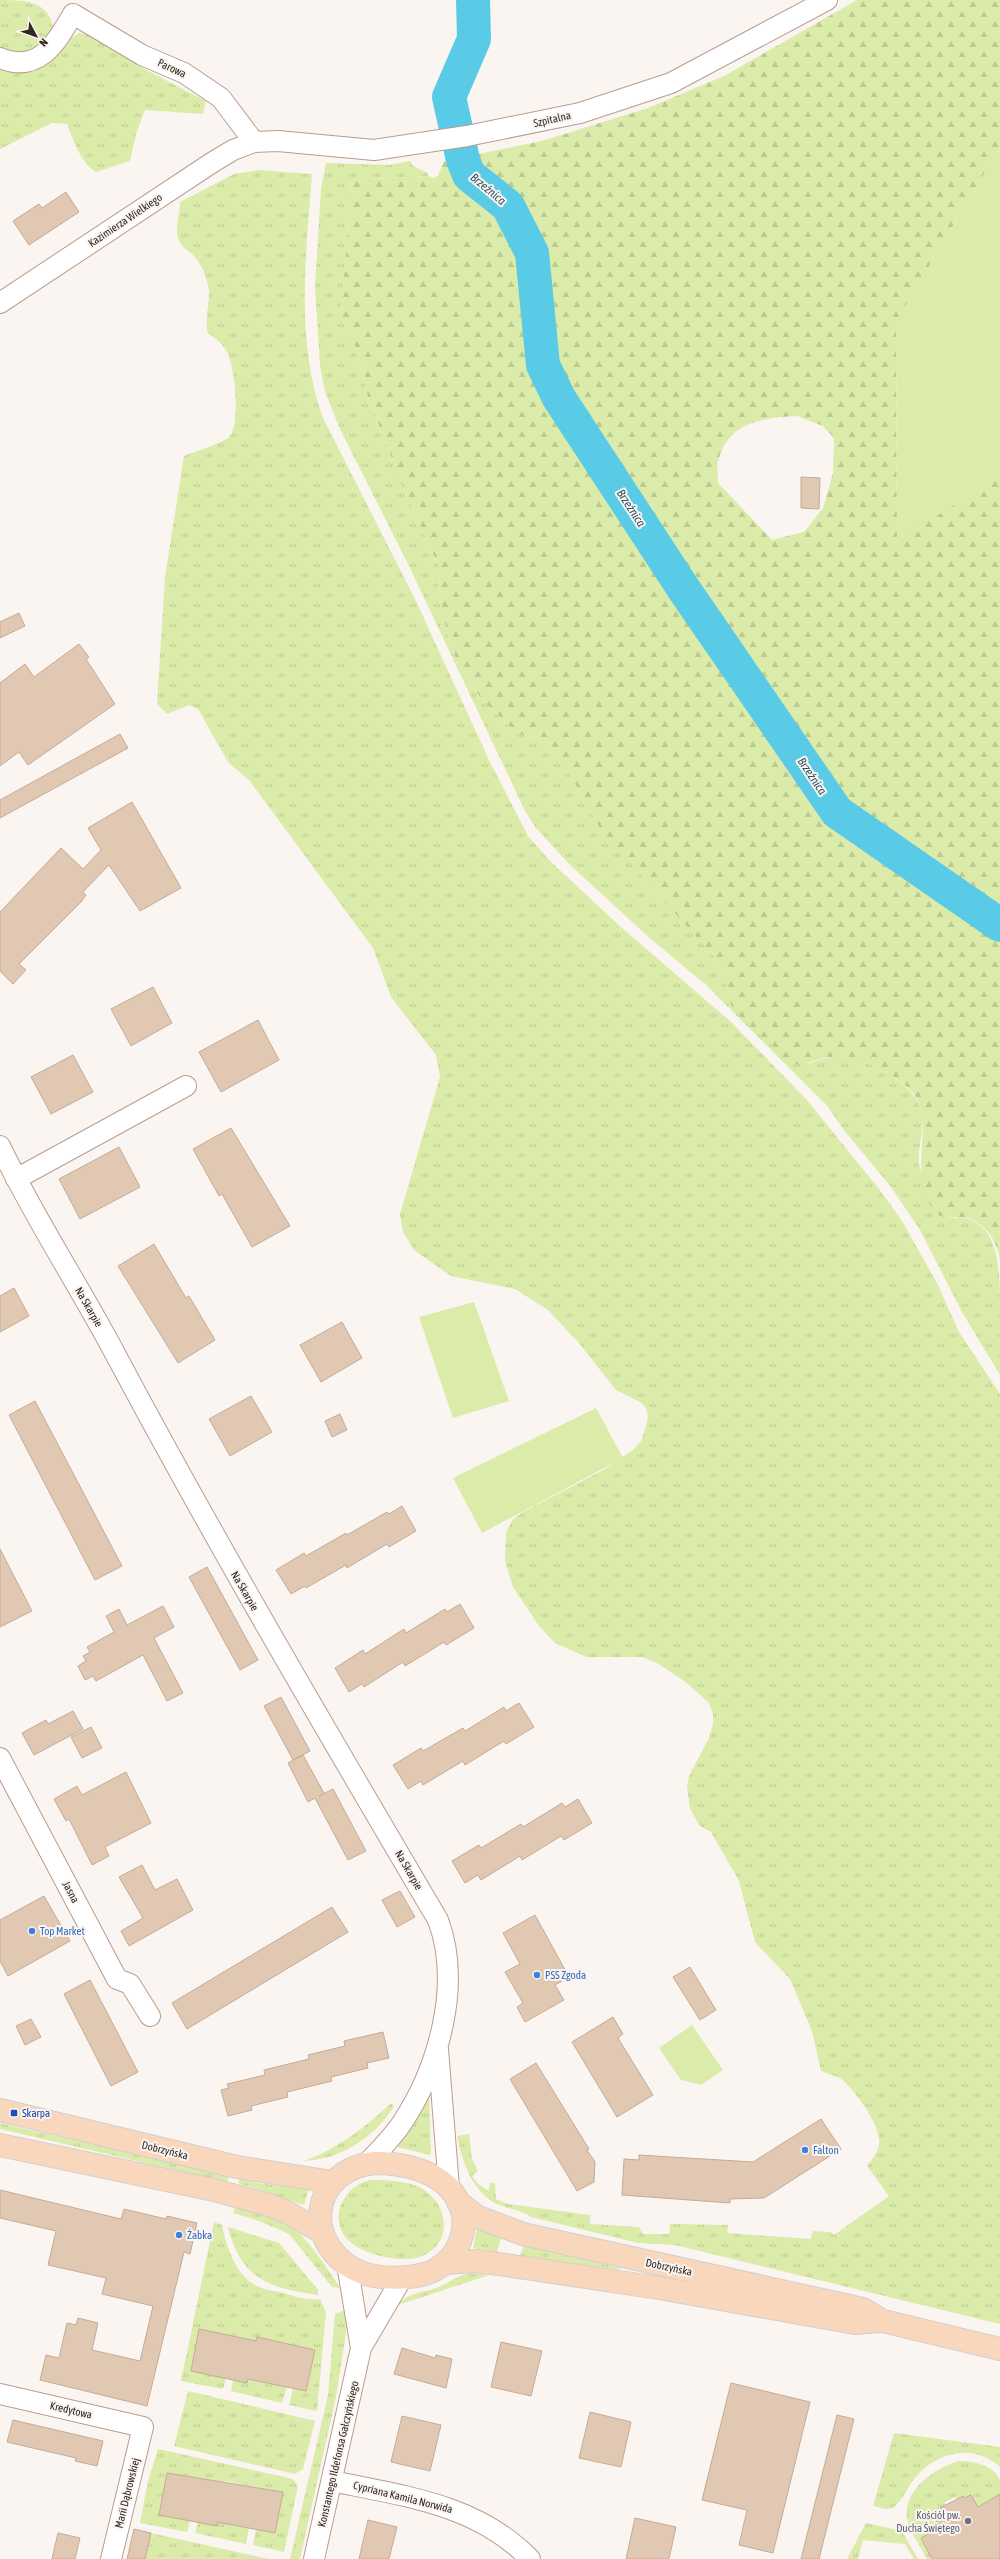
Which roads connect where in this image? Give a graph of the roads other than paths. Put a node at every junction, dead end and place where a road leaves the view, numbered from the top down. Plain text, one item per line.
1 (827, 0) edge
2 (0, 58) edge
3 (254, 142) junction
4 (0, 303) edge
5 (186, 1086) dead end
6 (0, 1146) edge
7 (16, 1179) junction
8 (0, 1758) edge
9 (150, 2016) dead end
10 (438, 2045) junction
11 (0, 2110) edge
12 (0, 2145) edge
13 (366, 2164) junction
14 (332, 2182) junction
15 (454, 2195) junction
16 (323, 2233) junction
17 (447, 2263) junction
18 (347, 2264) junction
19 (402, 2278) junction
20 (883, 2321) junction
21 (361, 2348) junction
22 (1000, 2350) edge
23 (0, 2394) edge
24 (143, 2427) joint
25 (332, 2481) junction
26 (111, 2559) edge
27 (314, 2559) edge
28 (530, 2559) edge

1 - 3 street, Szpitalna
2 - 3 street, Parowa
3 - 4 street, Kazimierza Wielkiego
5 - 7 street
6 - 7 street, Na Skarpie
7 - 10 street, Na Skarpie
8 - 9 street, Jasna
10 - 13 street
10 - 15 street
11 - 14 main road, Dobrzyńska
12 - 16 main road
13 - 14 main road
13 - 15 main road
14 - 16 main road
15 - 17 main road
15 - 20 main road, Dobrzyńska
16 - 18 main road
17 - 19 main road
17 - 20 main road, Dobrzyńska
18 - 19 main road
18 - 21 street, Konstantego Ildefonsa Gałczyńskiego
19 - 21 street, Konstantego Ildefonsa Gałczyńskiego
20 - 22 main road, Dobrzyńska
21 - 25 street, Konstantego Ildefonsa Gałczyńskiego
23 - 24 street, Kredytowa
24 - 26 street, Marii Dąbrowskiej
25 - 27 street, Konstantego Ildefonsa Gałczyńskiego
25 - 28 street, Cypriana Kamila Norwida

